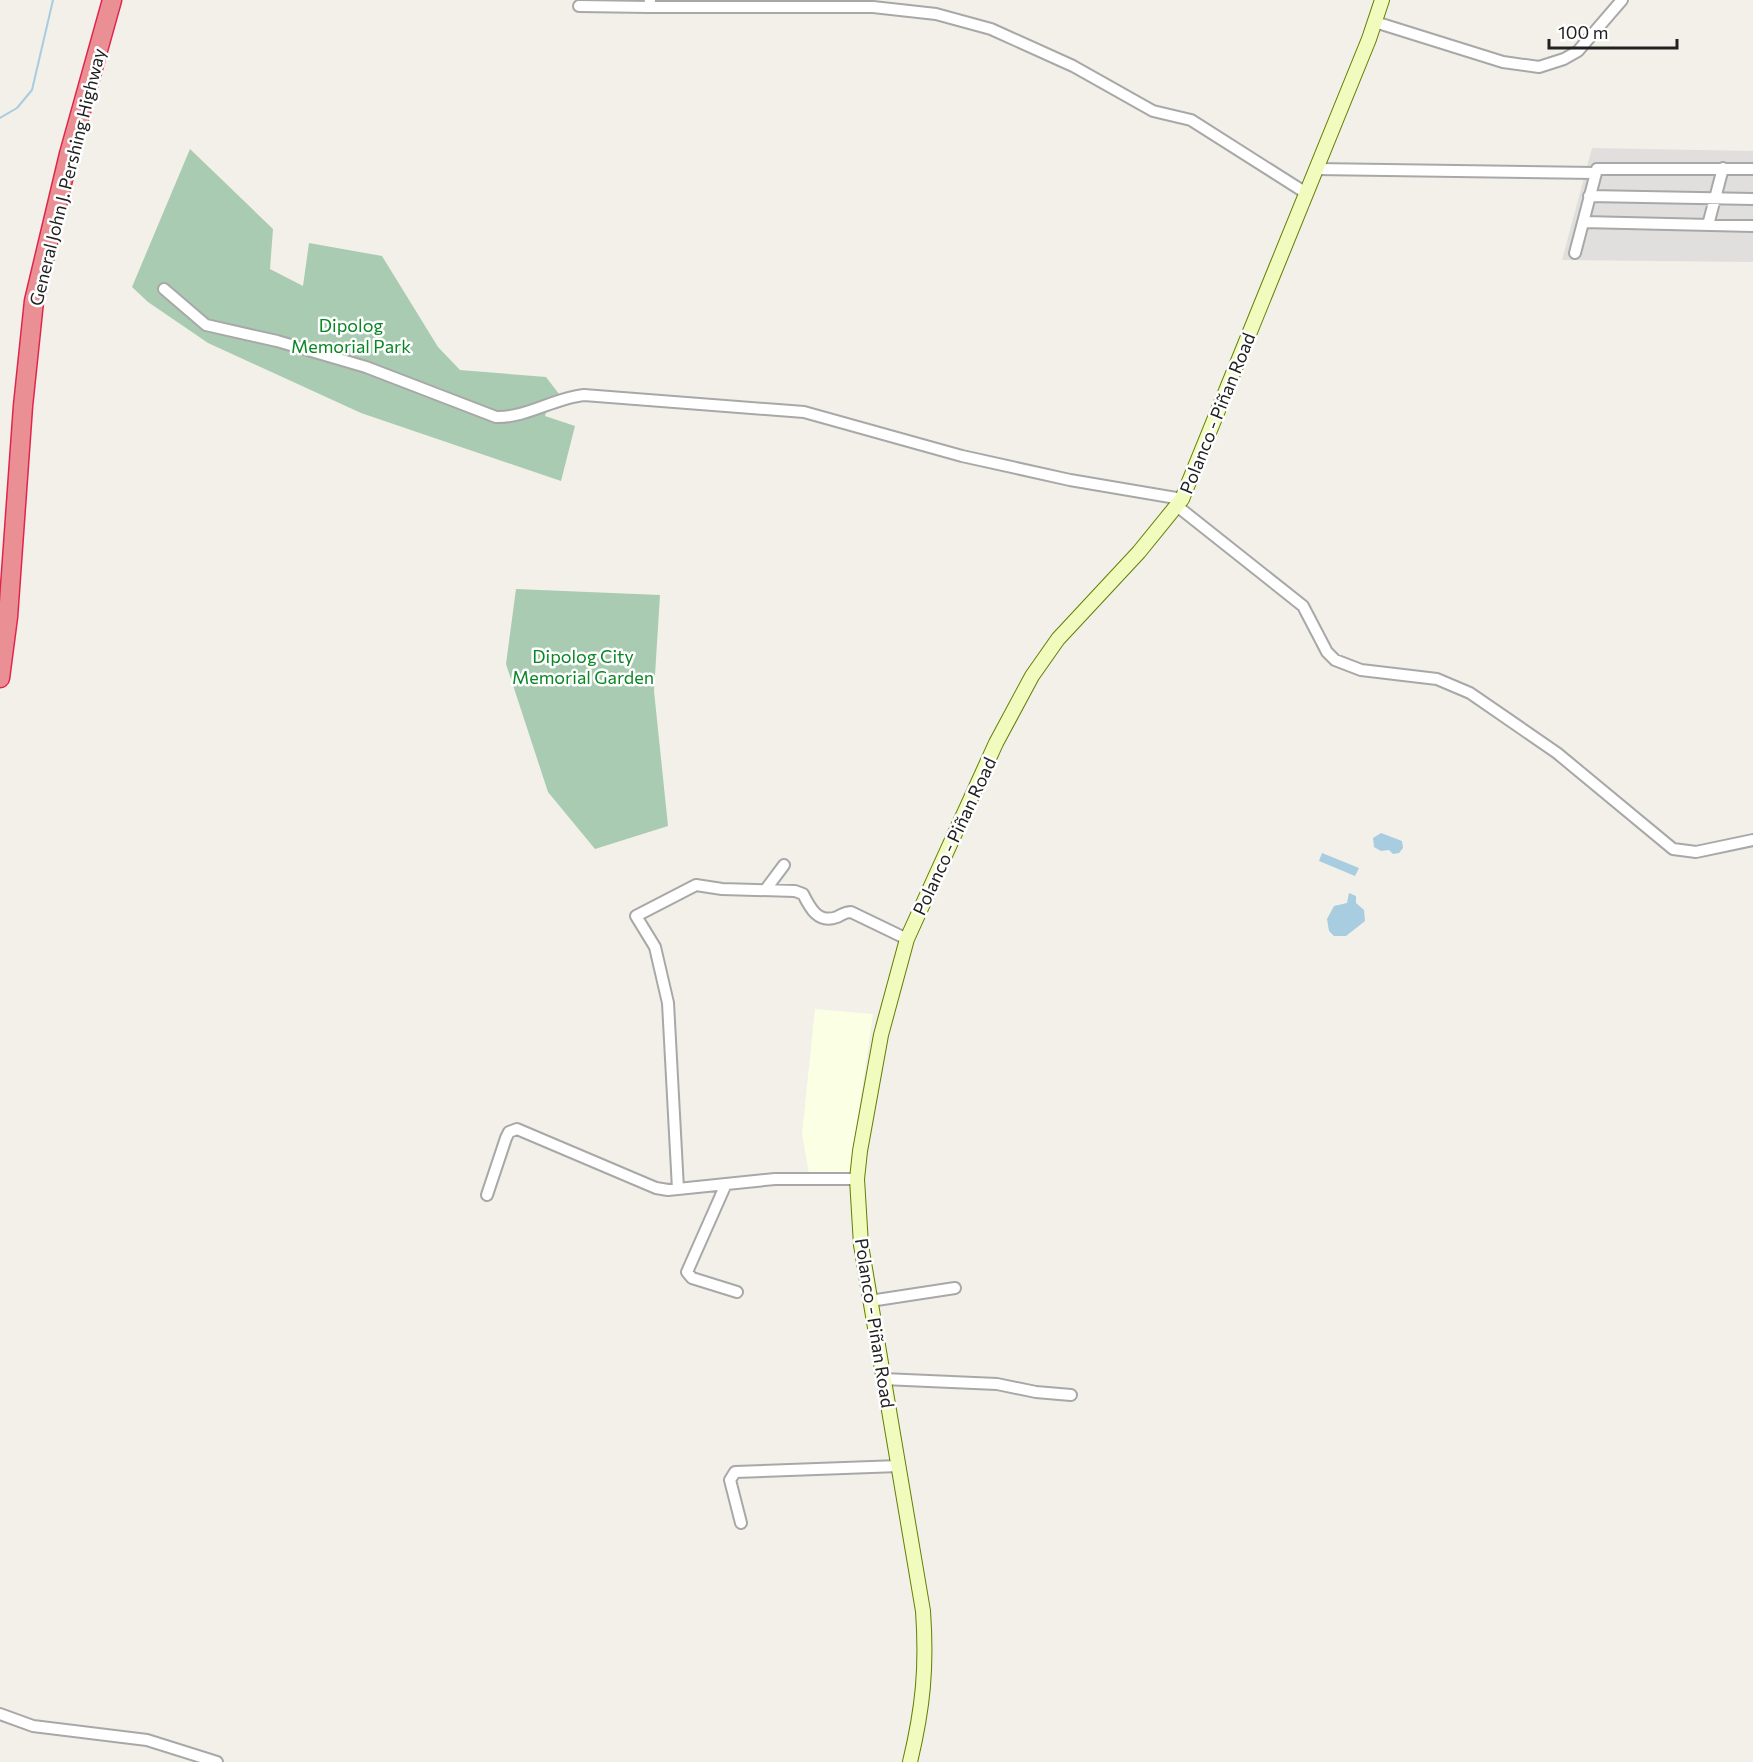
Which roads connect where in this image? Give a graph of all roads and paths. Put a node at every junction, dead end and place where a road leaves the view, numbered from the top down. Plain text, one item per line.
1 (112, 0) edge
2 (1382, 0) edge
3 (1622, 0) edge
4 (650, 3) edge
5 (579, 6) dead end
6 (1375, 22) junction
7 (1723, 168) junction
8 (1316, 169) junction
9 (1753, 169) edge
10 (1595, 173) junction
11 (1306, 193) junction
12 (1589, 196) junction
13 (1715, 198) junction
14 (1753, 199) edge
15 (1583, 222) junction
16 (1708, 225) junction
17 (1753, 226) edge
18 (1575, 253) dead end
19 (164, 289) dead end
20 (1180, 503) junction
21 (0, 678) edge
22 (1753, 840) edge
23 (784, 865) dead end
24 (766, 889) junction
25 (907, 939) junction
26 (857, 1179) junction
27 (726, 1184) junction
28 (678, 1189) junction
29 (487, 1195) dead end
30 (955, 1288) dead end
31 (737, 1292) dead end
32 (870, 1300) junction
33 (883, 1379) junction
34 (1071, 1395) dead end
35 (899, 1466) junction
36 (741, 1523) dead end
37 (0, 1714) edge
38 (217, 1762) edge
39 (910, 1762) edge

1 - 21 highway, General John J. Pershing Highway
2 - 6 main road, Polanco - Piñan Road
3 - 6 street
4 - 5 street
4 - 11 street
6 - 8 main road, Polanco - Piñan Road
7 - 9 street
7 - 10 street
7 - 13 street
8 - 10 street
8 - 11 main road, Polanco - Piñan Road
10 - 12 street
11 - 20 main road, Polanco - Piñan Road
12 - 13 street
12 - 15 street
13 - 14 street
13 - 16 street
15 - 16 street
15 - 18 street
16 - 17 street
19 - 20 street
20 - 22 street
20 - 25 main road, Polanco - Piñan Road
23 - 24 street
24 - 25 street
24 - 28 street
25 - 26 main road, Polanco - Piñan Road
26 - 27 street
26 - 32 main road, Polanco - Piñan Road
27 - 28 street
27 - 31 street
28 - 29 street
30 - 32 street
32 - 33 main road, Polanco - Piñan Road
33 - 34 street
33 - 35 main road, Polanco - Piñan Road
35 - 36 street
35 - 39 main road, Polanco - Piñan Road
37 - 38 street

